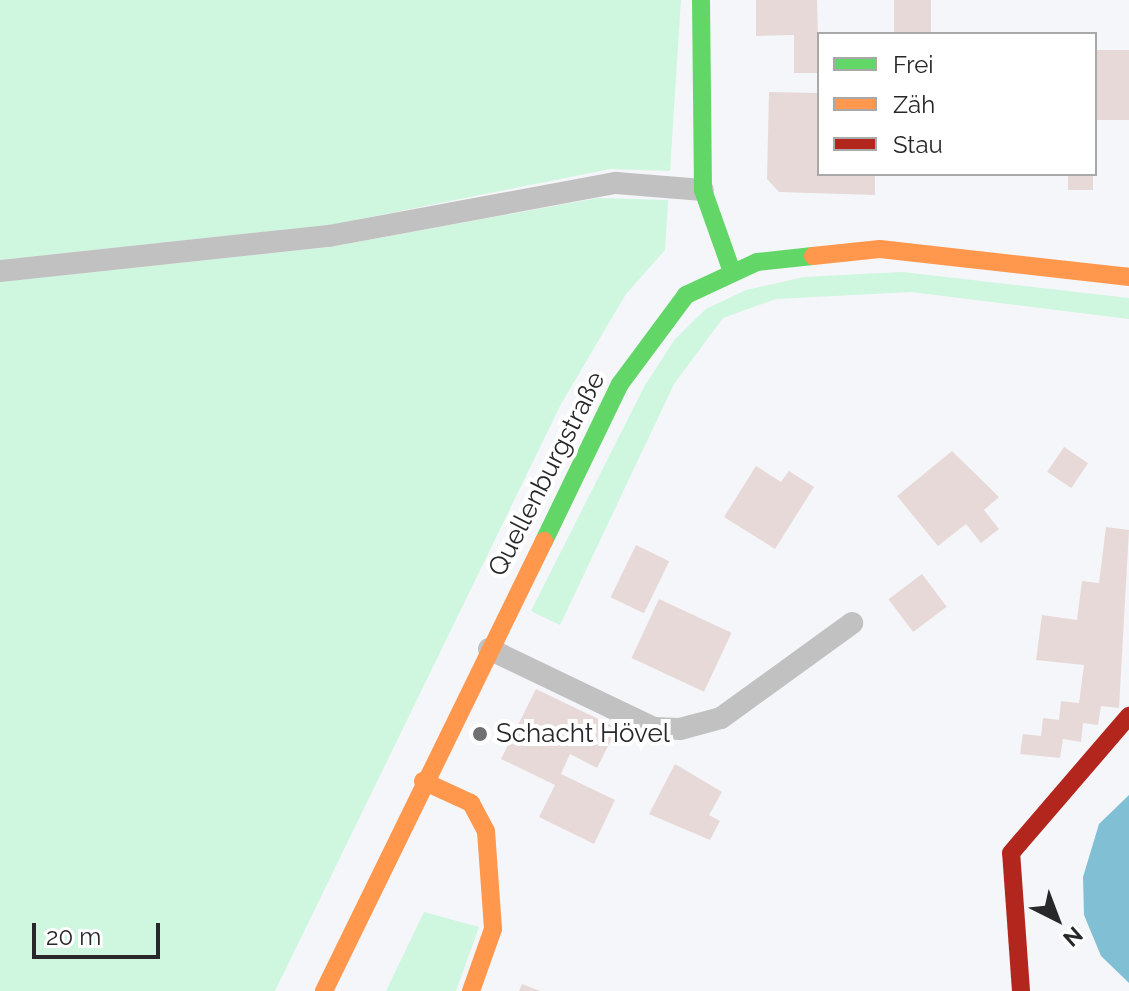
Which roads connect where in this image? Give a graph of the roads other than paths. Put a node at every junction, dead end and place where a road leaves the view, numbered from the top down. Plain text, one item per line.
1 (701, 0) edge
2 (703, 190) junction
3 (731, 269) junction
4 (0, 271) edge
5 (1129, 277) edge
6 (852, 623) dead end
7 (489, 649) junction
8 (1129, 716) edge
9 (423, 781) junction
10 (324, 991) edge
11 (471, 991) edge
12 (1021, 991) edge

1 - 2 street
2 - 3 street
2 - 4 lane
3 - 5 street, Quellenburgstraße
3 - 7 street, Quellenburgstraße
6 - 7 lane
7 - 9 street, Quellenburgstraße
8 - 12 street
9 - 10 street, Quellenburgstraße
9 - 11 street

